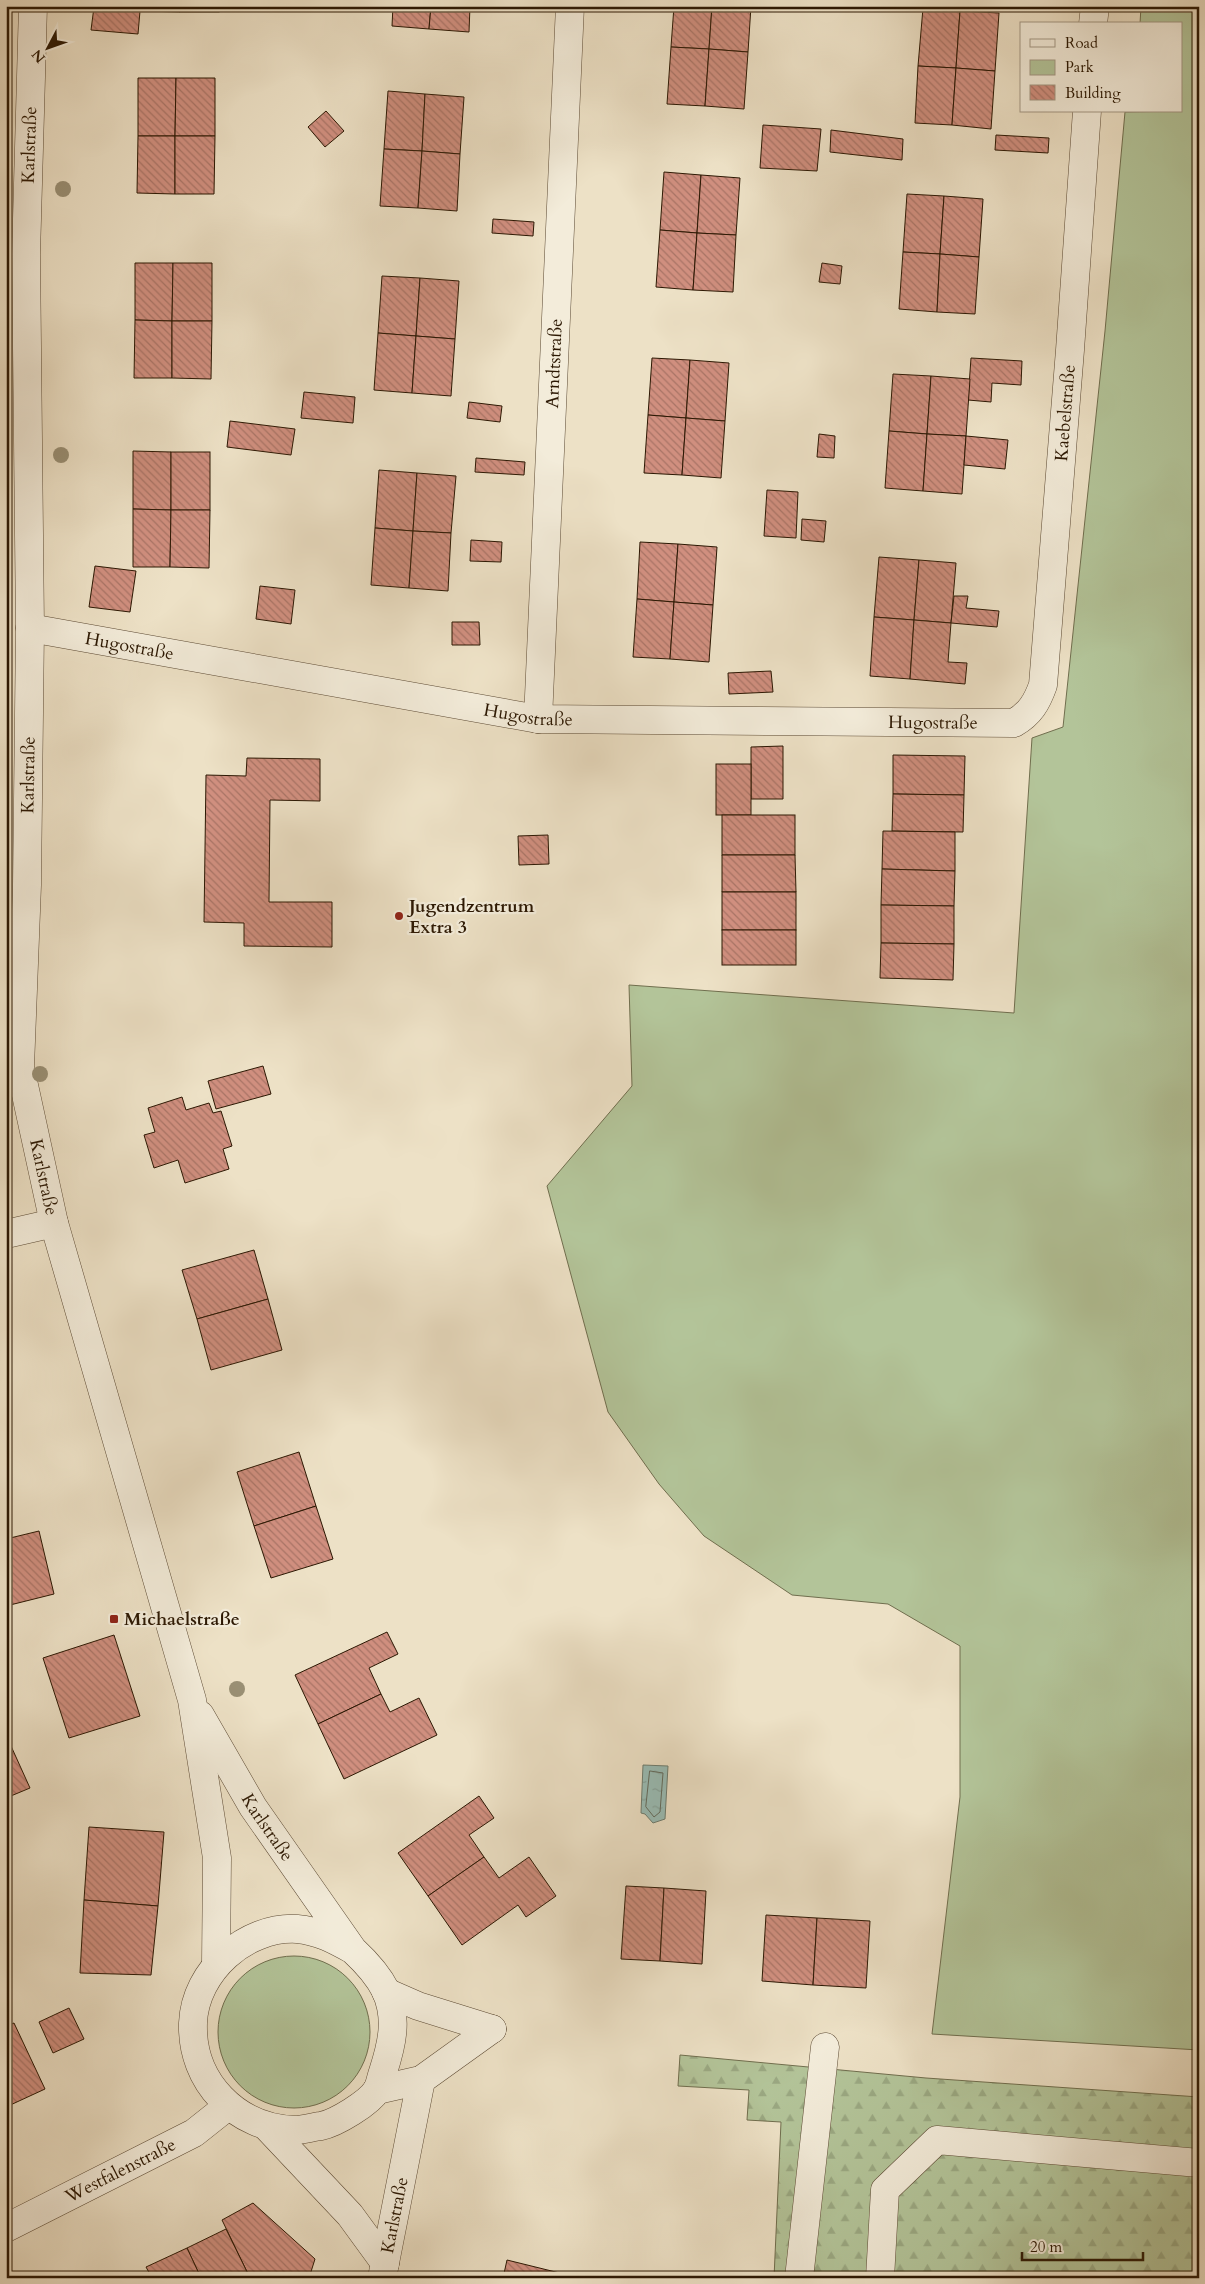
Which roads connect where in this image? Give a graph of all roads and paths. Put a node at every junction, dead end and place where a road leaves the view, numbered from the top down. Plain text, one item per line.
1 (33, 6) edge
2 (570, 6) edge
3 (1095, 6) edge
4 (1093, 22) edge
5 (1086, 112) edge
6 (16, 254) edge
7 (30, 628) junction
8 (1030, 712) joint
9 (538, 719) junction
10 (54, 1223) junction
11 (6, 1234) edge
12 (192, 1700) junction
13 (353, 1950) junction
14 (216, 1964) junction
15 (386, 1992) junction
16 (825, 2047) dead end
17 (421, 2080) junction
18 (377, 2090) junction
19 (228, 2106) junction
20 (267, 2127) junction
21 (1199, 2163) edge
22 (6, 2228) edge
23 (383, 2270) edge
24 (799, 2278) edge
25 (880, 2278) edge

1 - 6 street, Karlstraße
2 - 9 street, Arndtstraße
3 - 4 street
5 - 8 street, Kaebelstraße
6 - 7 street, Karlstraße
7 - 9 street, Hugostraße
7 - 10 street, Karlstraße
8 - 9 street, Hugostraße
10 - 11 street
10 - 12 street, Karlstraße
12 - 13 street, Karlstraße
12 - 14 street, Karlstraße
13 - 14 street, Karlstraße
13 - 15 street, Karlstraße
14 - 19 street, Karlstraße
15 - 17 street, Karlstraße
15 - 18 street, Karlstraße
16 - 24 street
17 - 18 street, Karlstraße
17 - 23 street, Karlstraße
18 - 20 street, Karlstraße
19 - 20 street, Karlstraße
19 - 22 street, Westfalenstraße
20 - 23 street, Karlstraße
21 - 25 street

